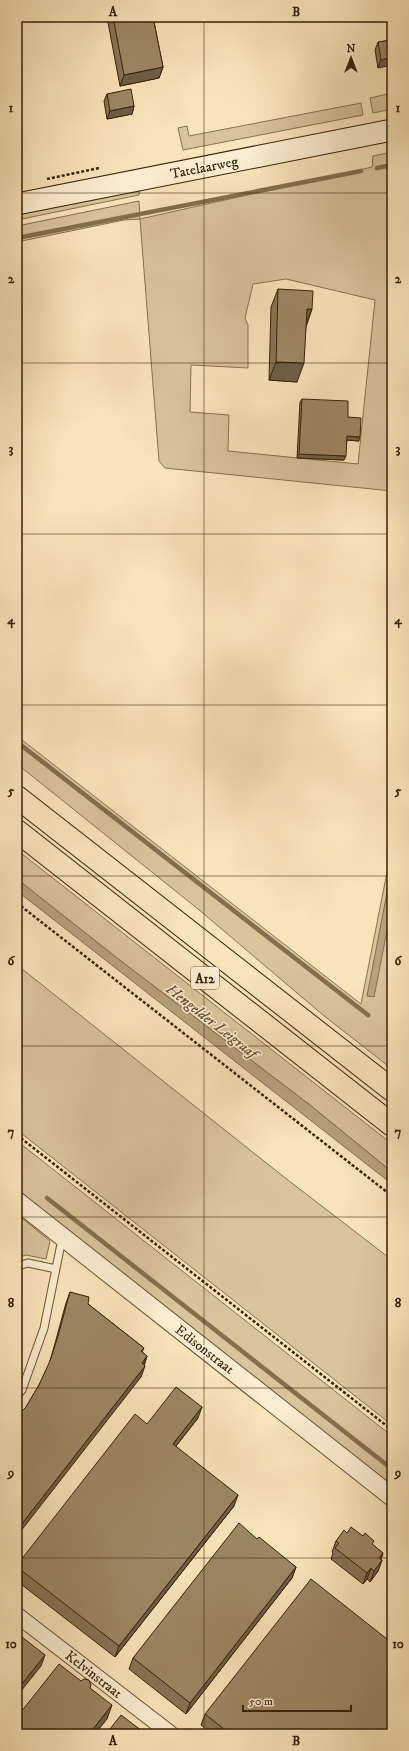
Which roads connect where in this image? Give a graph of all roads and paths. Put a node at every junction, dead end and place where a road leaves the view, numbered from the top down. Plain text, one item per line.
1 (392, 130) edge
2 (17, 204) edge
3 (17, 797) edge
4 (17, 831) edge
5 (17, 903) edge
6 (392, 1090) edge
7 (392, 1125) edge
8 (17, 1134) edge
9 (392, 1196) edge
10 (17, 1201) edge
11 (63, 1237) junction
12 (56, 1269) junction
13 (17, 1275) edge
14 (17, 1396) edge
15 (392, 1430) edge
16 (392, 1497) edge
17 (17, 1615) edge
18 (171, 1734) edge

1 - 2 main road, Tatelaarweg
3 - 6 highway, A12
4 - 7 highway, A12
5 - 9 path
8 - 15 path
10 - 11 street, Edisonstraat
11 - 12 lane
11 - 16 street, Edisonstraat
12 - 13 lane
12 - 14 lane
17 - 18 street, Kelvinstraat

